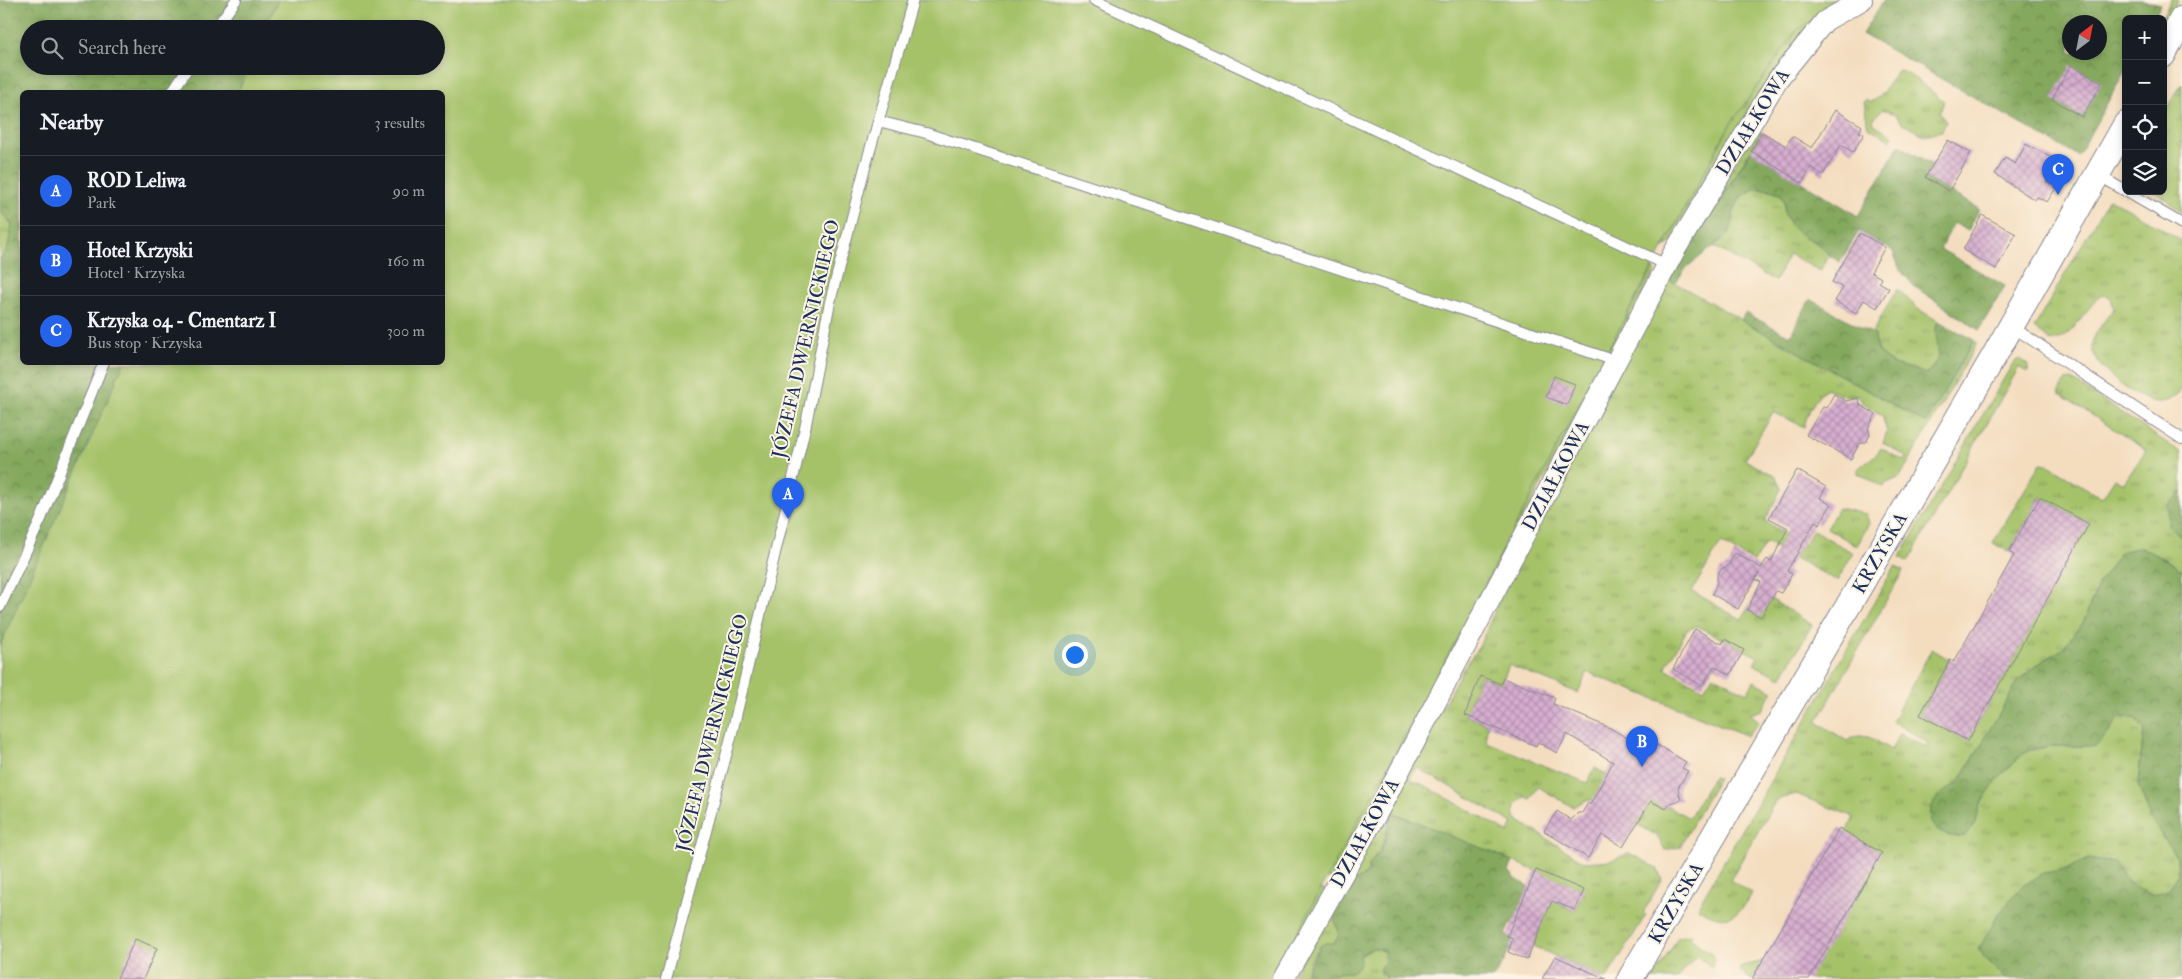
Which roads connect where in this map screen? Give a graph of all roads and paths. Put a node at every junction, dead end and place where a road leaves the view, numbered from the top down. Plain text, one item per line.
1 (236, 0) edge
2 (913, 0) edge
3 (1094, 0) edge
4 (1862, 0) edge
5 (2182, 18) edge
6 (222, 20) edge
7 (2167, 48) edge
8 (183, 75) edge
9 (173, 90) edge
10 (878, 121) junction
11 (2122, 131) edge
12 (2098, 175) junction
13 (2182, 224) edge
14 (1667, 265) junction
15 (2011, 326) junction
16 (1616, 362) junction
17 (103, 365) edge
18 (2182, 439) edge
19 (0, 607) edge
20 (666, 979) edge
21 (1284, 979) edge
22 (1630, 979) edge

1 - 6 lane
2 - 10 lane, JÓZEFA DWERNICKIEGO
3 - 14 lane
4 - 14 street, DZIAŁKOWA
5 - 7 street
8 - 9 lane
10 - 16 lane
10 - 20 lane, JÓZEFA DWERNICKIEGO
11 - 12 street, KRZYSKA
12 - 13 lane
12 - 15 street, KRZYSKA
14 - 16 street, DZIAŁKOWA
15 - 18 lane
15 - 22 street, KRZYSKA
16 - 21 street, DZIAŁKOWA
17 - 19 lane

